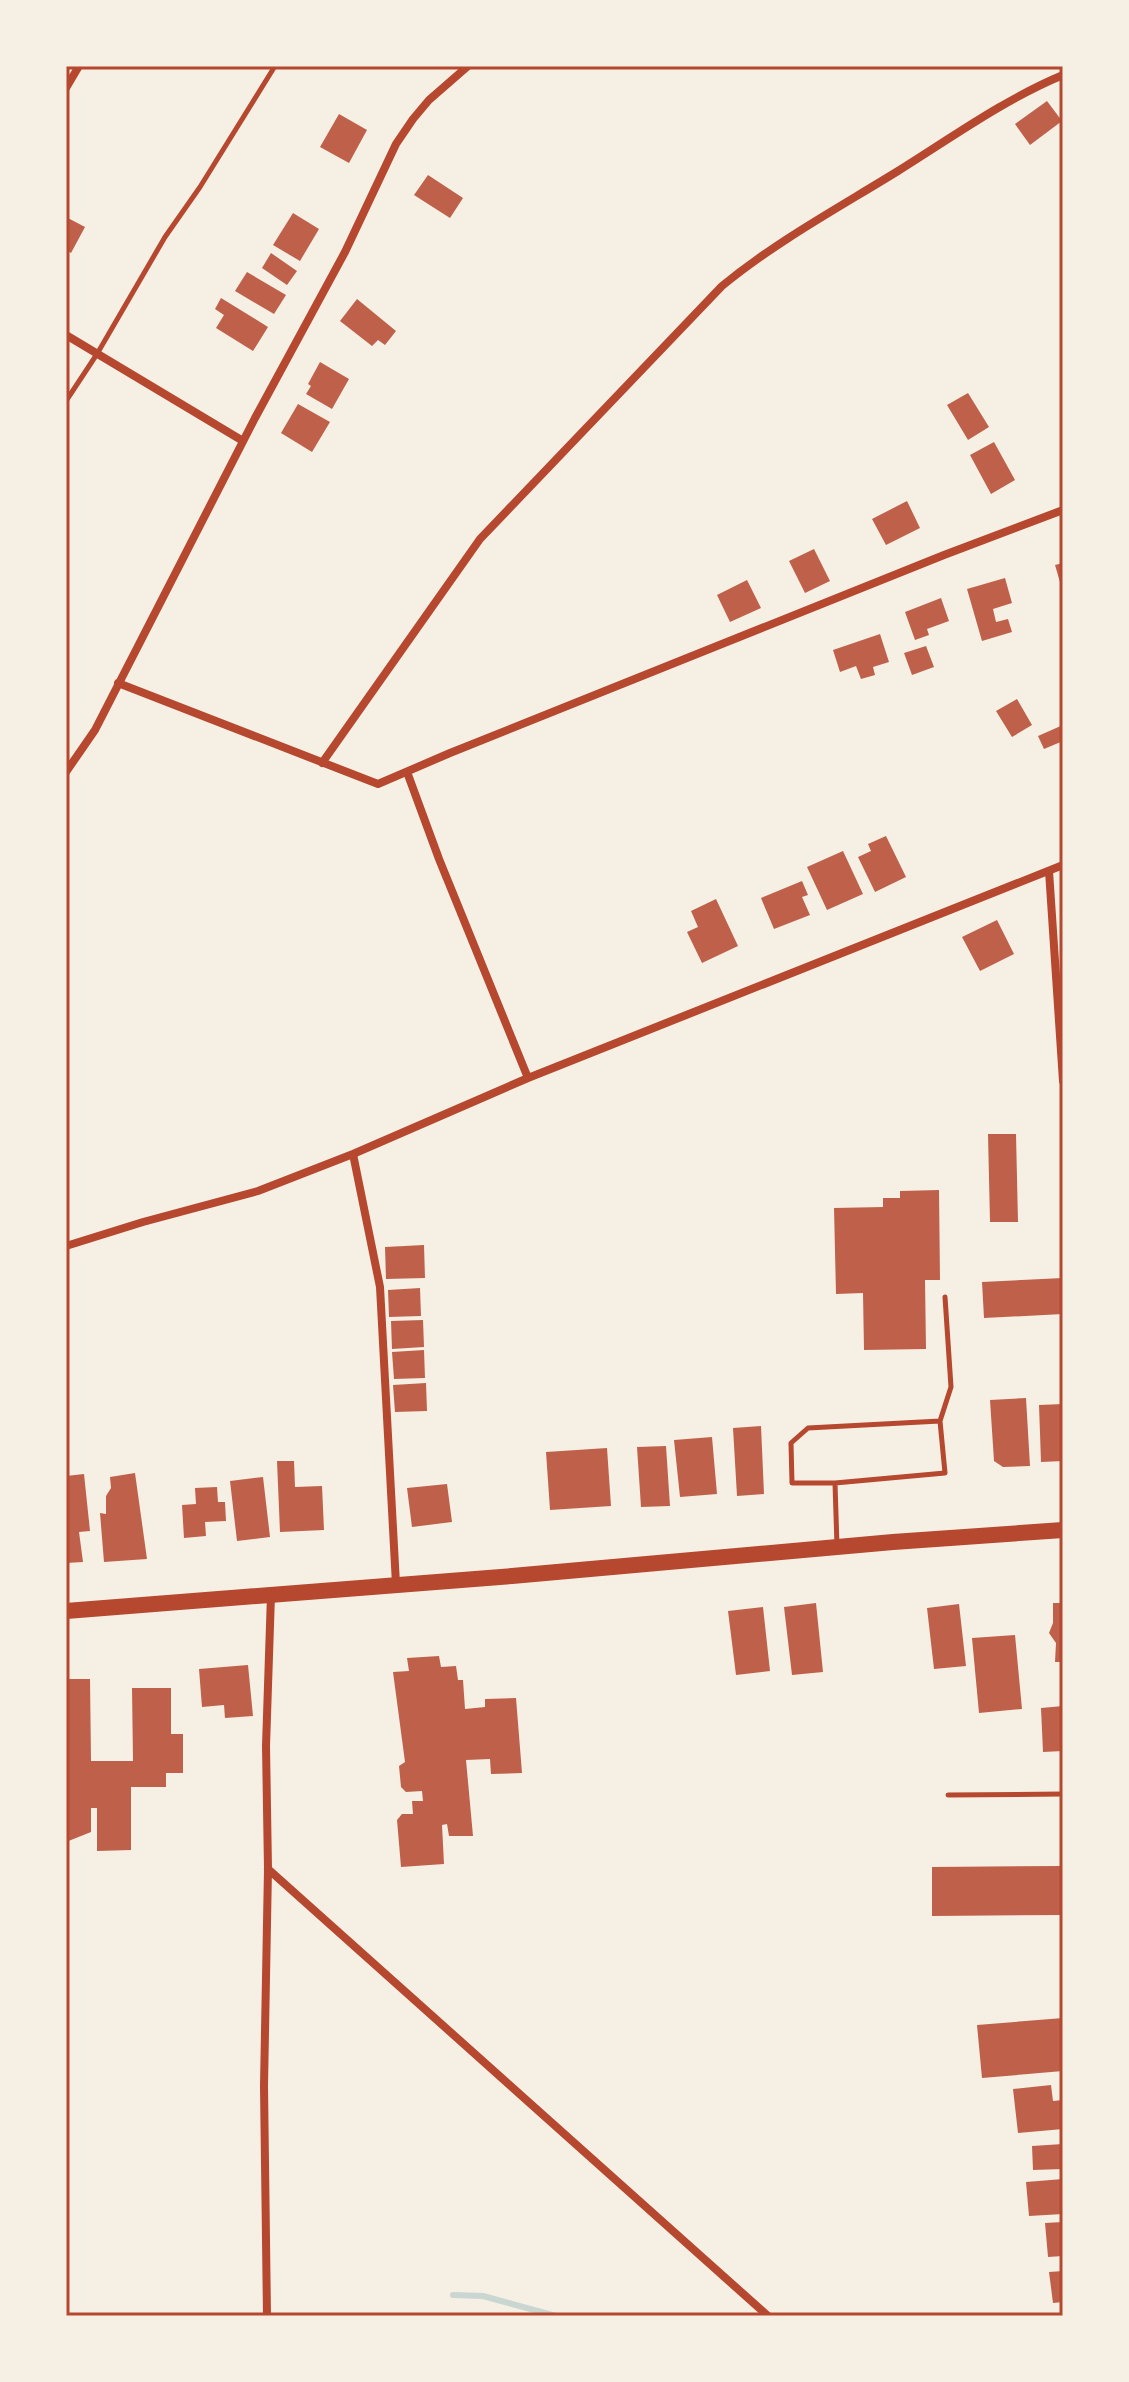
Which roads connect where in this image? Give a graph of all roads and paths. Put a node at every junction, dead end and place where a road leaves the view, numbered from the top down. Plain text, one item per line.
1 (79, 66) edge
2 (275, 66) edge
3 (468, 66) edge
4 (1063, 75) edge
5 (66, 88) edge
6 (66, 335) edge
7 (97, 354) junction
8 (66, 401) edge
9 (243, 441) junction
10 (1063, 510) edge
11 (118, 683) junction
12 (322, 763) junction
13 (66, 772) edge
14 (407, 772) junction
15 (1063, 865) edge
16 (1049, 871) junction
17 (528, 1078) junction
18 (1063, 1081) edge
19 (353, 1154) junction
20 (66, 1246) edge
21 (945, 1297) dead end
22 (940, 1421) junction
23 (835, 1483) junction
24 (1063, 1530) edge
25 (837, 1547) junction
26 (396, 1585) junction
27 (271, 1594) junction
28 (66, 1611) edge
29 (1063, 1794) edge
30 (948, 1795) dead end
31 (268, 1869) junction
32 (267, 2316) edge
33 (768, 2316) edge

1 - 5 street
2 - 7 lane
3 - 9 street
4 - 12 street
6 - 7 street
7 - 8 lane
7 - 9 street
9 - 11 street
10 - 14 street
11 - 12 street
11 - 13 street
12 - 14 street
14 - 17 street
15 - 16 street
16 - 17 street
16 - 18 street
17 - 19 street
19 - 20 street
19 - 26 street
21 - 22 lane
22 - 23 lane
22 - 23 lane
23 - 25 lane
24 - 25 main road
25 - 26 main road
26 - 27 main road
27 - 28 main road
27 - 31 street
29 - 30 lane
31 - 32 street
31 - 33 street

